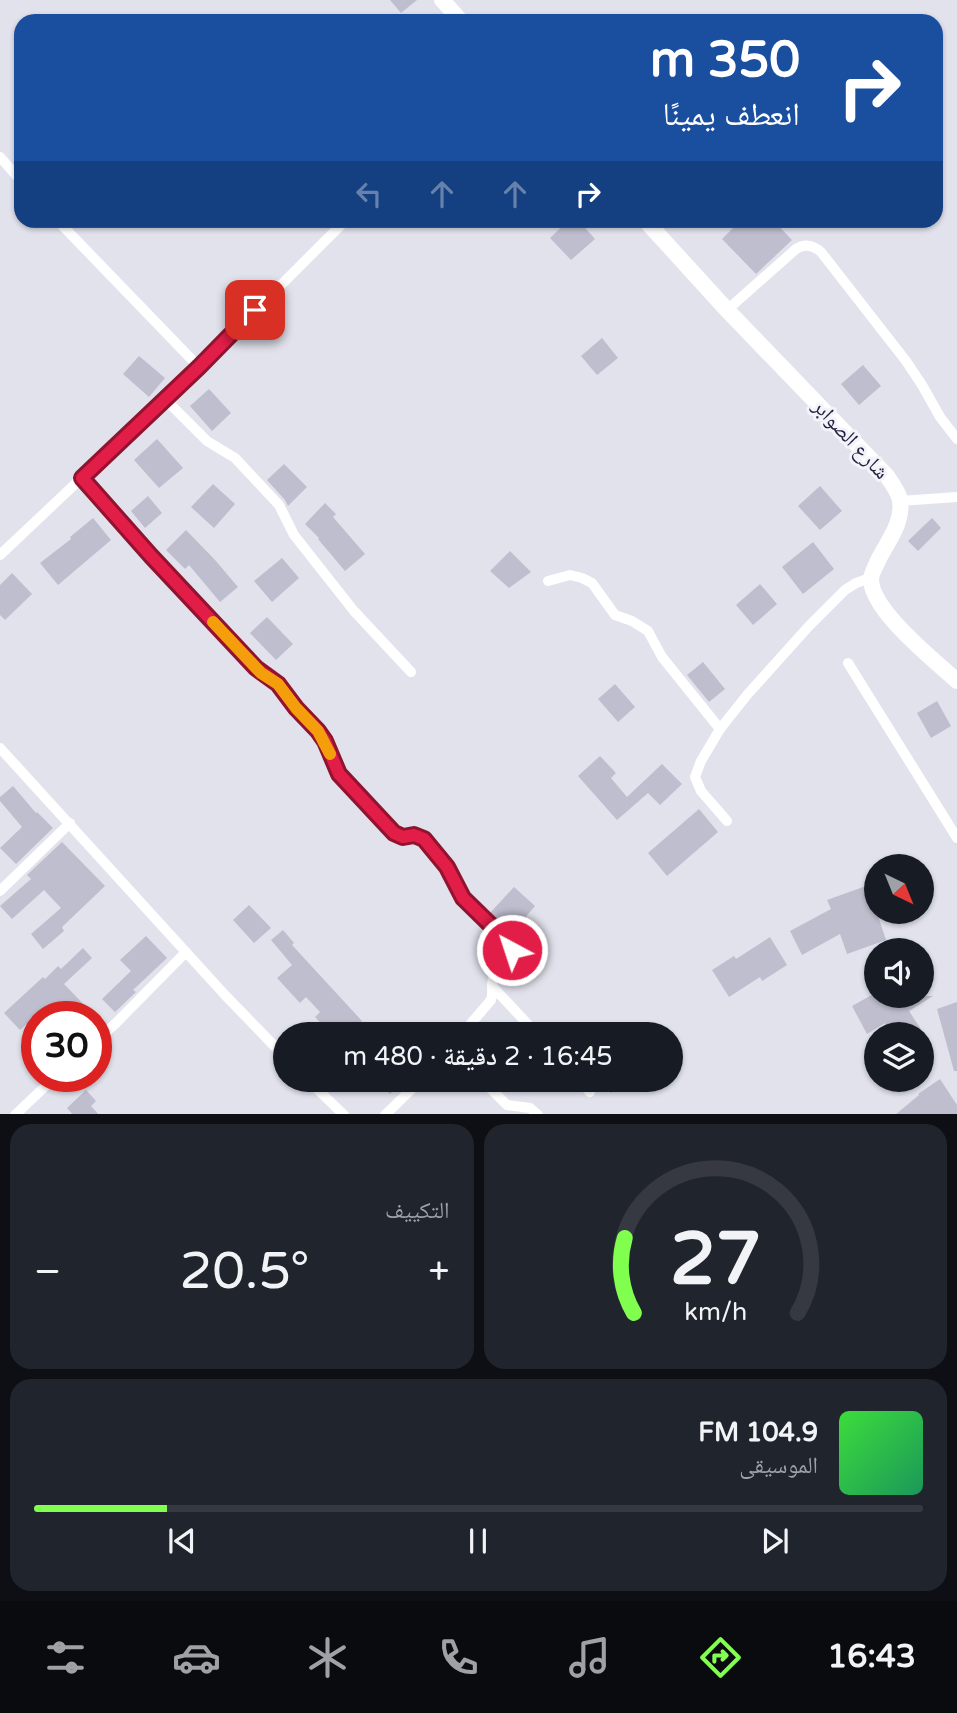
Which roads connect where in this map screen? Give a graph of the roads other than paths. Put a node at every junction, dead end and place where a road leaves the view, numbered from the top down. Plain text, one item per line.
1 (442, 0) edge
2 (455, 14) edge
3 (0, 158) edge
4 (14, 173) edge
5 (65, 228) edge
6 (338, 228) edge
7 (652, 228) edge
8 (727, 310) junction
9 (199, 367) junction
10 (165, 399) junction
11 (957, 439) edge
12 (82, 478) junction
13 (957, 497) edge
14 (900, 501) junction
15 (0, 555) edge
16 (870, 578) junction
17 (548, 581) dead end
18 (848, 663) dead end
19 (411, 672) dead end
20 (957, 681) edge
21 (720, 729) junction
22 (0, 748) edge
23 (727, 821) dead end
24 (70, 824) junction
25 (957, 838) edge
26 (0, 891) edge
27 (186, 952) junction
28 (492, 986) junction
29 (472, 1022) edge
30 (526, 1022) edge
31 (112, 1027) edge
32 (273, 1045) edge
33 (39, 1092) edge
34 (320, 1092) edge
35 (409, 1092) edge
36 (494, 1092) edge
37 (16, 1114) edge
38 (343, 1114) edge
39 (386, 1114) edge
40 (537, 1114) edge

1 - 2 street
3 - 4 street
5 - 9 street
6 - 9 street
7 - 8 street, شارع الصوابر
8 - 11 street
8 - 14 street, شارع الصوابر
9 - 10 street
10 - 12 street
10 - 19 street
12 - 15 street
12 - 28 street
13 - 14 street
14 - 16 street, شارع الصوابر
16 - 20 street
16 - 21 street
17 - 21 street
18 - 25 street
21 - 23 street
22 - 24 street
24 - 26 street
24 - 27 street
27 - 31 street
27 - 32 street
28 - 29 street
28 - 30 street
33 - 37 street
34 - 38 street
35 - 39 street
36 - 40 street

